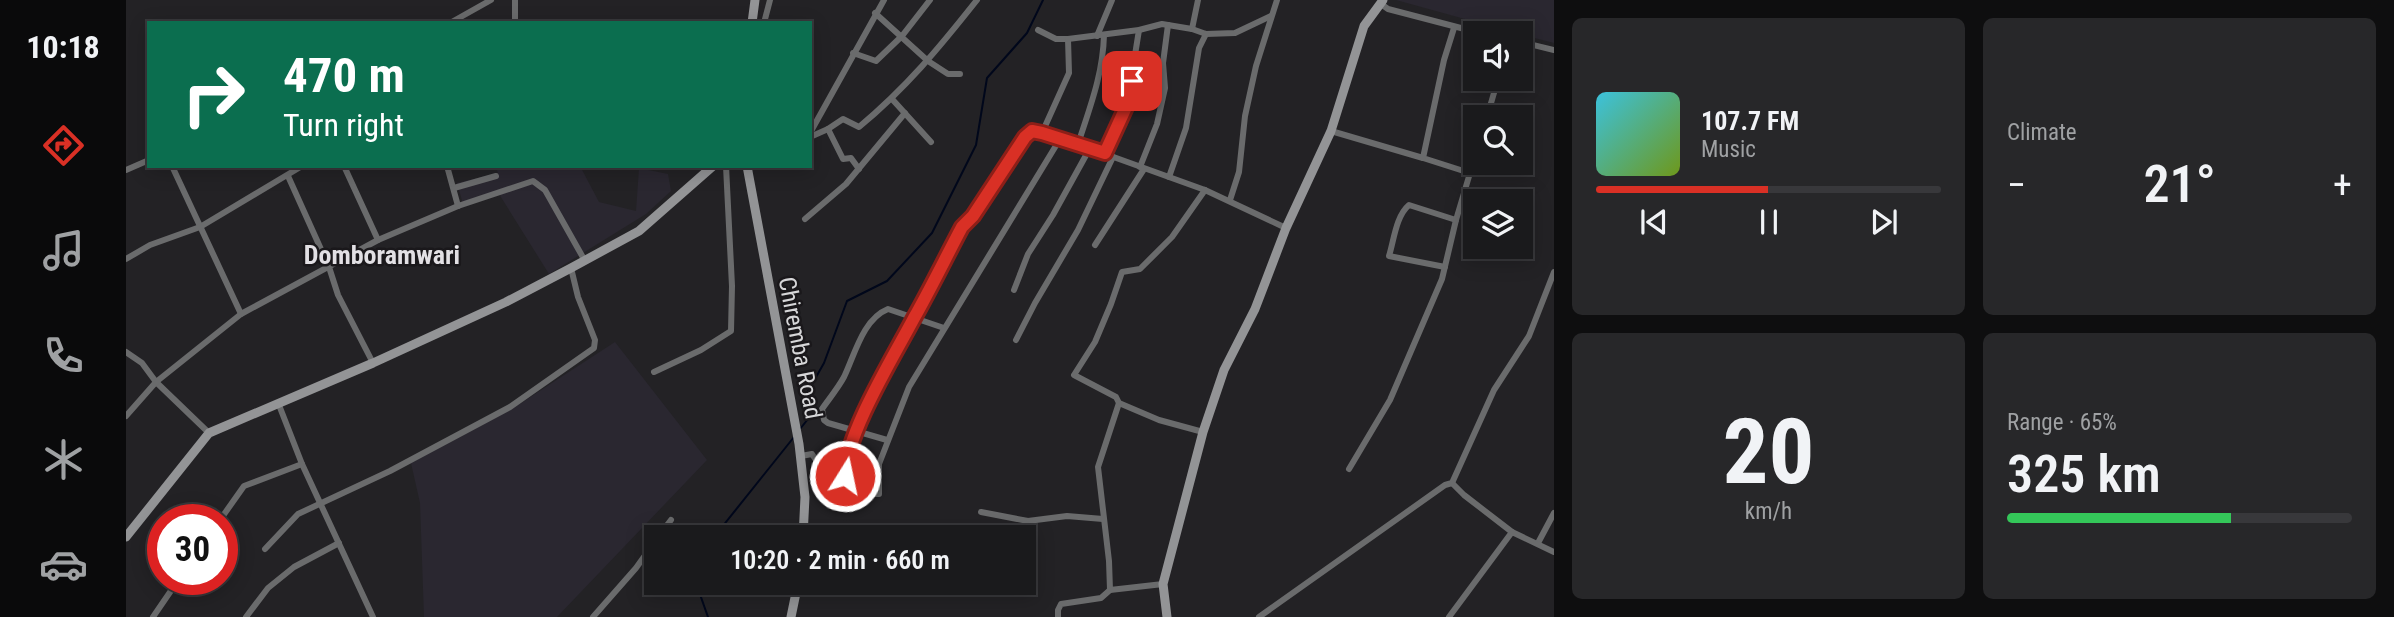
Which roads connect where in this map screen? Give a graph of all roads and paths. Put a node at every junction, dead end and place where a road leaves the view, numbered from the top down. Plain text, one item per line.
1 (491, 0) edge
2 (515, 0) edge
3 (755, 0) edge
4 (770, 0) edge
5 (884, 0) edge
6 (930, 0) edge
7 (976, 0) edge
8 (1112, 0) edge
9 (1198, 0) edge
10 (1277, 0) edge
11 (1382, 2) edge
12 (875, 13) junction
13 (1272, 16) junction
14 (454, 21) edge
15 (514, 21) edge
16 (752, 21) edge
17 (765, 21) edge
18 (1168, 25) junction
19 (1454, 28) junction
20 (1192, 29) junction
21 (1038, 30) dead end
22 (1139, 30) junction
23 (1463, 30) edge
24 (1206, 34) junction
25 (902, 36) junction
26 (1100, 36) junction
27 (1068, 40) junction
28 (1533, 45) edge
29 (1554, 50) edge
30 (853, 53) junction
31 (928, 61) junction
32 (960, 74) dead end
33 (892, 99) junction
34 (905, 113) junction
35 (828, 129) junction
36 (812, 131) edge
37 (1331, 131) junction
38 (1042, 133) junction
39 (812, 134) edge
40 (1060, 139) junction
41 (931, 142) dead end
42 (1078, 144) junction
43 (1090, 148) junction
44 (1105, 153) junction
45 (1113, 156) junction
46 (1423, 158) junction
47 (147, 161) edge
48 (173, 168) edge
49 (299, 168) edge
50 (345, 168) edge
51 (448, 168) edge
52 (711, 168) edge
53 (726, 168) edge
54 (747, 168) edge
55 (1142, 168) junction
56 (859, 169) junction
57 (126, 170) edge
58 (1463, 171) edge
59 (1469, 175) edge
60 (288, 176) junction
61 (496, 176) dead end
62 (1169, 177) junction
63 (454, 188) junction
64 (1205, 190) junction
65 (1230, 200) junction
66 (458, 206) junction
67 (805, 219) dead end
68 (1456, 220) junction
69 (200, 227) junction
70 (1286, 228) junction
71 (377, 240) junction
72 (1095, 245) dead end
73 (126, 259) edge
74 (585, 261) junction
75 (329, 267) junction
76 (1445, 267) junction
77 (571, 268) junction
78 (1554, 272) edge
79 (1014, 290) dead end
80 (241, 314) junction
81 (914, 318) junction
82 (944, 328) junction
83 (1016, 341) dead end
84 (126, 352) edge
85 (373, 363) junction
86 (654, 372) dead end
87 (156, 382) junction
88 (1119, 403) junction
89 (279, 404) junction
90 (126, 416) edge
91 (856, 431) junction
92 (1202, 432) junction
93 (209, 433) junction
94 (887, 440) junction
95 (801, 456) junction
96 (302, 464) junction
97 (1349, 470) dead end
98 (1452, 483) junction
99 (843, 495) junction
100 (320, 502) junction
101 (231, 504) edge
102 (981, 512) dead end
103 (1554, 513) edge
104 (1103, 519) junction
105 (671, 520) dead end
106 (667, 525) edge
107 (804, 525) edge
108 (1512, 532) junction
109 (126, 537) edge
110 (1538, 543) junction
111 (340, 544) junction
112 (265, 549) dead end
113 (1554, 552) edge
114 (644, 557) edge
115 (1163, 584) junction
116 (1110, 590) junction
117 (168, 595) edge
118 (796, 595) edge
119 (153, 617) edge
120 (246, 617) edge
121 (373, 617) edge
122 (593, 617) edge
123 (791, 617) edge
124 (1058, 617) edge
125 (1167, 617) edge
126 (1259, 617) edge
127 (1449, 617) edge

1 - 14 street
2 - 15 street
3 - 16 street
4 - 17 street
5 - 12 street
6 - 25 street
7 - 31 street
8 - 26 street
9 - 20 street
10 - 13 street
11 - 19 street
11 - 37 street
12 - 25 street
12 - 30 street
13 - 24 street
13 - 65 street
18 - 20 street
18 - 22 street
18 - 55 street
19 - 23 street
19 - 46 street
20 - 24 street
21 - 27 street
22 - 26 street
22 - 44 street
24 - 62 street
25 - 30 street
25 - 31 street
26 - 27 street
26 - 42 street
27 - 38 street
28 - 29 street
30 - 36 street
31 - 32 street
31 - 33 street
33 - 34 street
33 - 35 street
34 - 41 street
34 - 56 street
35 - 39 street
35 - 56 street
37 - 46 street
37 - 70 street
38 - 40 street
38 - 81 street
40 - 42 street
40 - 82 street
42 - 43 street
43 - 44 street
43 - 79 street
44 - 45 street
45 - 55 street
45 - 83 street
46 - 58 street
47 - 57 street
48 - 69 street
49 - 60 street
50 - 71 street
51 - 63 street
52 - 74 street
53 - 86 street
54 - 95 street, Chiremba Road
55 - 62 street
55 - 72 street
56 - 67 street
59 - 68 street
60 - 69 street
60 - 75 street
61 - 63 street
62 - 64 street
63 - 66 street
64 - 65 street
64 - 88 street
65 - 70 street
66 - 71 street
66 - 74 street
68 - 76 street
68 - 76 street
69 - 73 street
69 - 80 street
70 - 92 street
71 - 75 street
74 - 77 street
75 - 80 street
75 - 85 street
76 - 97 street
77 - 85 street
77 - 100 street
78 - 98 street
80 - 87 street
81 - 82 street
81 - 91 street
81 - 91 street
82 - 94 street
84 - 87 street
85 - 89 street
87 - 90 street
87 - 93 street
88 - 92 street
88 - 104 street
89 - 93 street
89 - 96 street
91 - 94 street
91 - 99 street
92 - 115 street
93 - 109 street
94 - 99 street
95 - 99 street
95 - 107 street, Chiremba Road
96 - 100 street
96 - 101 street
98 - 108 street
98 - 126 street
100 - 111 street
100 - 112 street
102 - 104 street
103 - 110 street
104 - 116 street
105 - 106 street
108 - 110 street
108 - 127 street
110 - 113 street
111 - 120 street
111 - 121 street
114 - 122 street
115 - 116 street
115 - 125 street
116 - 124 street
117 - 119 street
118 - 123 street

